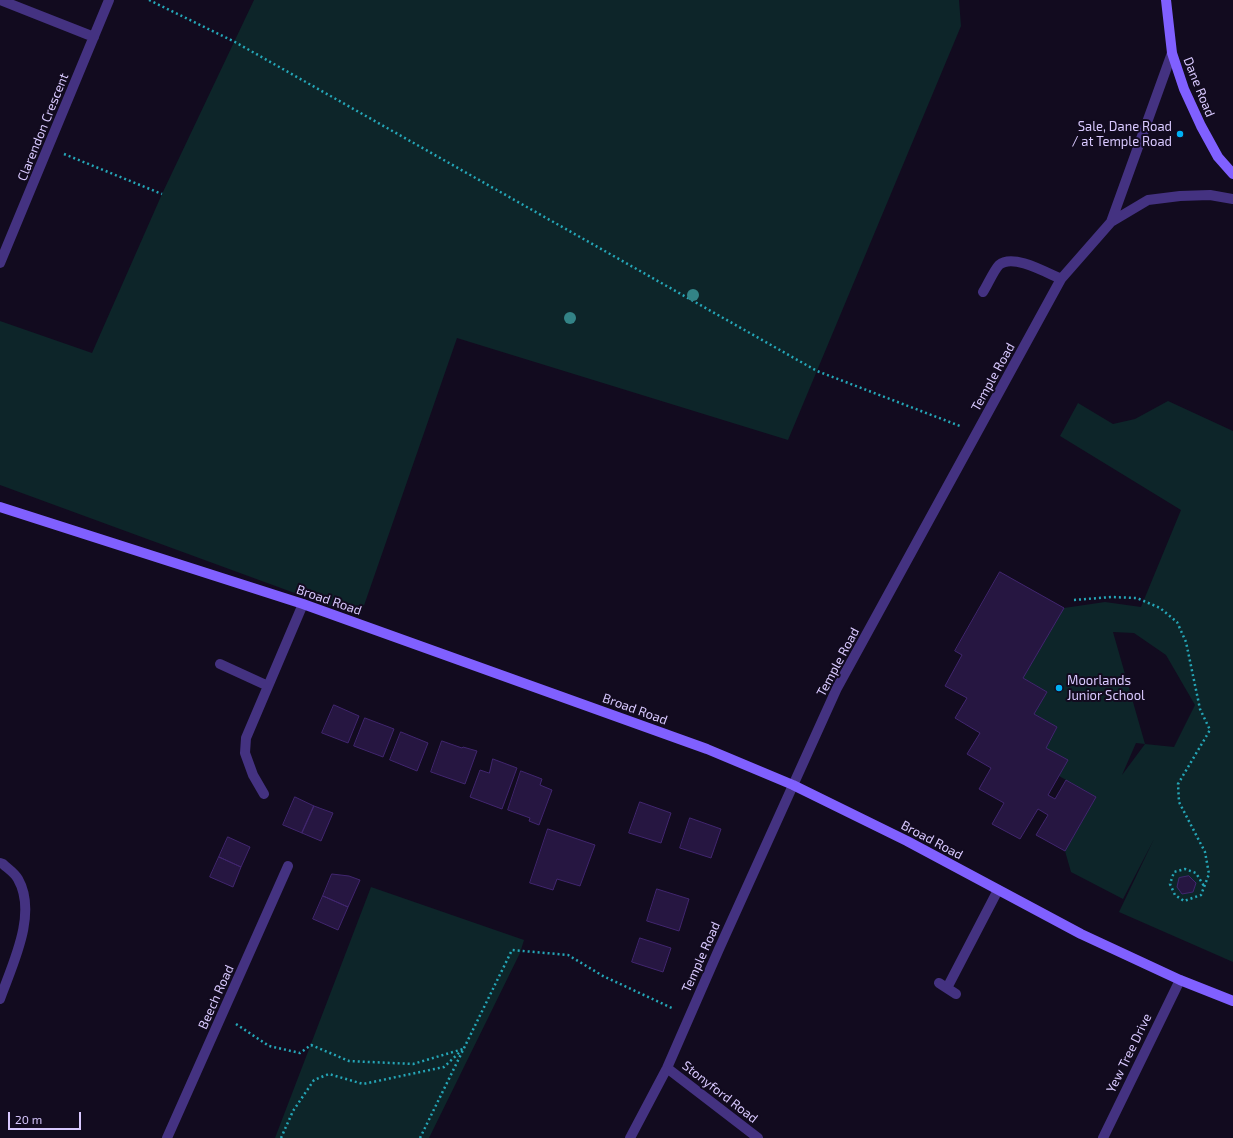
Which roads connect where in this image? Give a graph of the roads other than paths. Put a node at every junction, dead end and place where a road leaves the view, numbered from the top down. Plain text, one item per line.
1 (0, 0) edge
2 (109, 0) edge
3 (1166, 0) edge
4 (94, 37) junction
5 (1172, 52) junction
6 (1233, 174) edge
7 (1233, 199) edge
8 (1111, 222) junction
9 (0, 263) edge
10 (1061, 279) junction
11 (983, 292) dead end
12 (0, 508) edge
13 (303, 604) junction
14 (220, 664) dead end
15 (268, 686) junction
16 (793, 785) junction
17 (264, 794) dead end
18 (0, 863) edge
19 (288, 866) dead end
20 (998, 890) junction
21 (1180, 980) junction
22 (956, 994) dead end
23 (0, 999) edge
24 (1233, 1001) edge
25 (667, 1068) junction
26 (167, 1138) edge
27 (630, 1138) edge
28 (758, 1138) edge
29 (1103, 1138) edge

1 - 4 street
2 - 4 street, Clarendon Crescent
3 - 5 street, Dane Road
4 - 9 street, Clarendon Crescent
5 - 6 street, Dane Road
5 - 8 street, Temple Road
7 - 8 street, Temple Road
8 - 10 street, Temple Road
10 - 11 street
10 - 16 street, Temple Road
12 - 13 street, Broad Road
13 - 15 street
13 - 16 street, Broad Road
14 - 15 street
15 - 17 street
16 - 20 street, Broad Road
16 - 25 street, Temple Road
18 - 23 street
19 - 26 street, Beech Road
20 - 21 street, Broad Road
20 - 22 street
21 - 24 street, Broad Road
21 - 29 street, Yew Tree Drive
25 - 27 street, Temple Road
25 - 28 street, Stonyford Road

